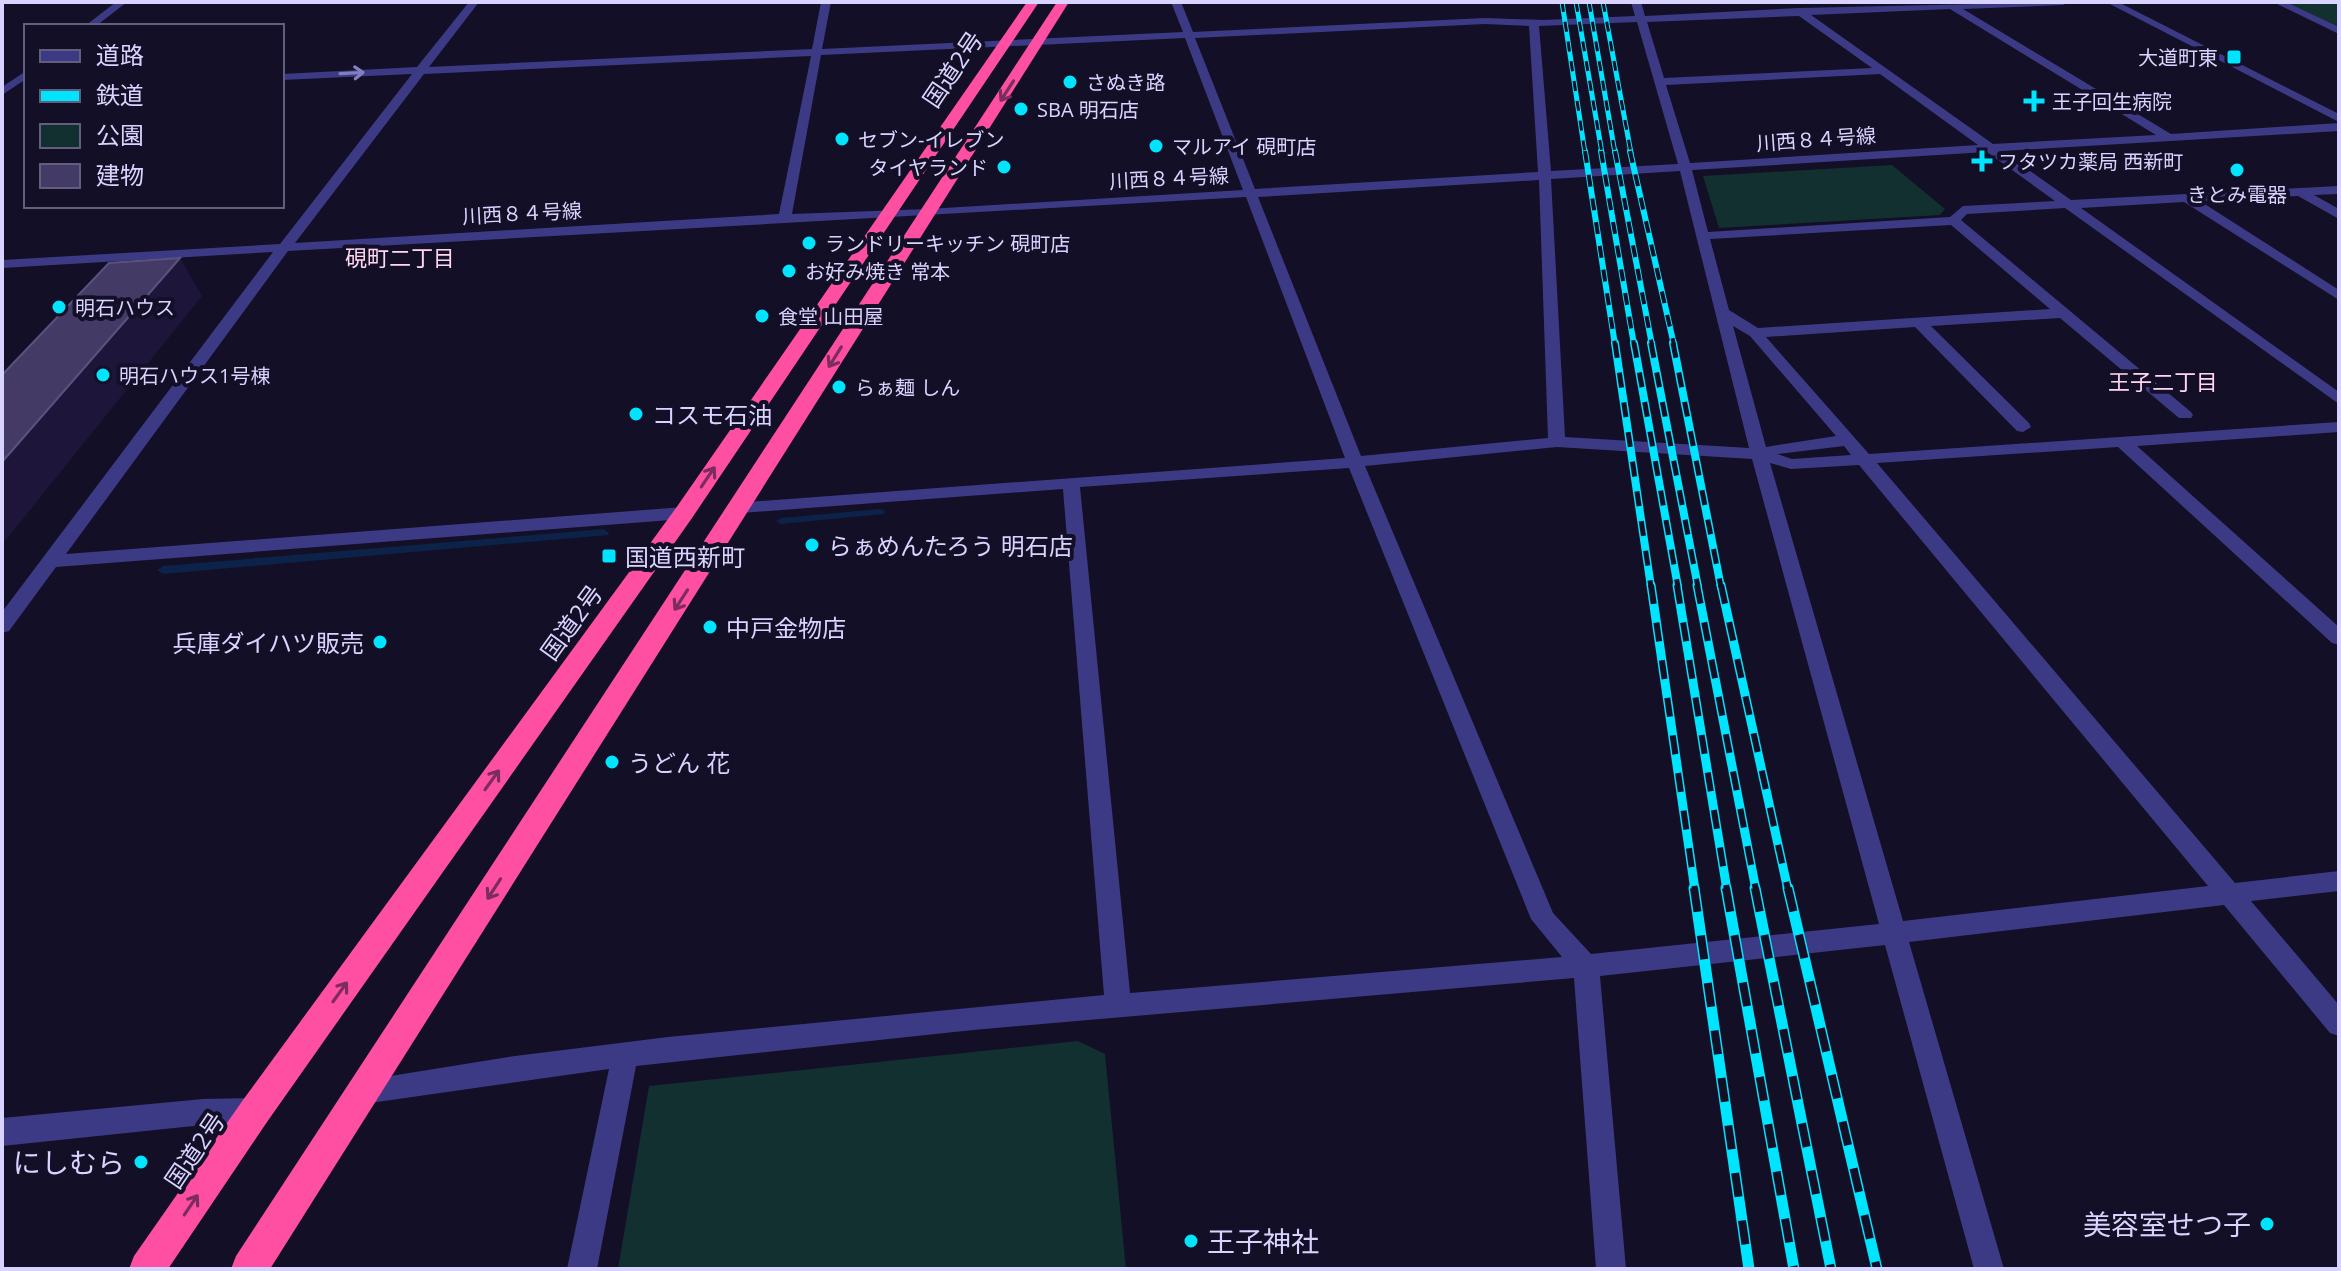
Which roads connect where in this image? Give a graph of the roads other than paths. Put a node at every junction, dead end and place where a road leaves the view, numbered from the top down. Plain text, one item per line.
1 (122, 2) edge
2 (474, 2) edge
3 (826, 2) edge
4 (1033, 2) edge
5 (1063, 2) edge
6 (1176, 2) edge
7 (1636, 2) edge
8 (1786, 2) edge
9 (2063, 2) edge
10 (2111, 2) edge
11 (2278, 2) edge
12 (1948, 4) edge
13 (1477, 11) dead end
14 (1800, 12) junction
15 (1640, 19) junction
16 (1485, 21) junction
17 (1534, 23) junction
18 (93, 24) edge
19 (2339, 31) edge
20 (1189, 35) junction
21 (1038, 43) junction
22 (1002, 44) junction
23 (816, 53) junction
24 (421, 70) junction
25 (1883, 71) junction
26 (24, 75) edge
27 (284, 77) edge
28 (1659, 82) junction
29 (24, 88) edge
30 (3, 90) edge
31 (2339, 119) edge
32 (2339, 127) edge
33 (2167, 136) junction
34 (1991, 147) junction
35 (1685, 167) junction
36 (1545, 176) junction
37 (2339, 190) edge
38 (2300, 192) junction
39 (1252, 193) junction
40 (2188, 199) junction
41 (2067, 203) junction
42 (928, 213) junction
43 (888, 214) junction
44 (2339, 215) edge
45 (785, 218) junction
46 (1954, 221) junction
47 (1701, 236) junction
48 (287, 247) junction
49 (2, 264) edge
50 (2339, 296) edge
51 (1721, 311) junction
52 (2063, 313) junction
53 (1918, 322) junction
54 (1755, 333) junction
55 (2339, 399) edge
56 (2185, 415) dead end
57 (2023, 427) dead end
58 (2339, 427) edge
59 (1848, 440) junction
60 (1557, 442) junction
61 (2124, 443) junction
62 (1759, 454) junction
63 (1866, 461) junction
64 (1355, 462) junction
65 (1071, 484) junction
66 (741, 507) junction
67 (684, 513) junction
68 (52, 561) junction
69 (2, 626) edge
70 (2339, 638) edge
71 (2339, 881) edge
72 (2229, 894) junction
73 (1892, 931) junction
74 (1586, 966) junction
75 (1118, 1005) junction
76 (2339, 1024) edge
77 (625, 1055) junction
78 (363, 1091) junction
79 (255, 1111) junction
80 (2, 1132) edge
81 (147, 1269) edge
82 (249, 1269) edge
83 (582, 1269) edge
84 (1611, 1269) edge
85 (1989, 1269) edge

1 - 18 street
2 - 24 street
3 - 23 street
4 - 22 highway, 国道2号
5 - 21 highway
6 - 20 street
7 - 15 street
8 - 14 street
9 - 12 street
10 - 31 street
11 - 19 street
12 - 14 street
12 - 33 street
13 - 16 street
14 - 15 street
14 - 25 street
15 - 17 street
15 - 28 street
16 - 17 street
16 - 20 street
17 - 36 street
20 - 21 street
20 - 39 street
21 - 22 street
21 -> 42 highway
22 - 23 street
22 - 43 highway, 国道2号
23 - 24 street
23 - 45 street
27 -> 24 street
24 - 48 street
25 - 28 street
25 - 34 street
26 - 30 street
28 - 35 street
29 - 30 street
32 - 33 street, 川西８４号線
33 - 34 street, 川西８４号線
34 - 35 street, 川西８４号線
34 - 41 street
35 - 36 street, 川西８４号線
35 - 47 street
36 - 39 street, 川西８４号線
36 - 60 street
37 - 38 street
38 - 40 street
38 - 44 street
39 - 42 street, 川西８４号線
39 - 64 street
40 - 41 street
40 - 50 street
41 - 46 street
41 - 55 street
42 - 43 street, 川西８４号線
42 -> 66 highway
43 - 45 street, 川西８４号線
67 -> 43 highway, 国道2号
45 - 48 street, 川西８４号線
46 - 47 street
46 - 52 street
47 - 51 street
48 - 49 street, 川西８４号線
48 - 68 street
51 - 54 street
51 - 62 street
52 - 53 street
52 - 56 street
53 - 54 street
53 - 57 street
54 - 59 street
58 - 61 street
59 - 62 street
59 - 63 street
60 - 62 street
60 - 64 street
61 - 63 street
61 - 70 street
62 - 63 street
62 - 73 street
63 - 72 street
64 - 65 street
64 - 74 street
65 - 66 street
65 - 75 street
66 -> 78 highway
67 - 68 street
79 -> 67 highway, 国道2号
68 - 69 street
71 - 72 street
72 - 73 street
72 - 76 street
73 - 74 street
73 - 85 street
74 - 75 street
74 - 84 street
75 - 77 street
77 - 78 street
77 - 83 street
78 - 82 highway
79 - 80 street
81 -> 79 highway, 国道2号

